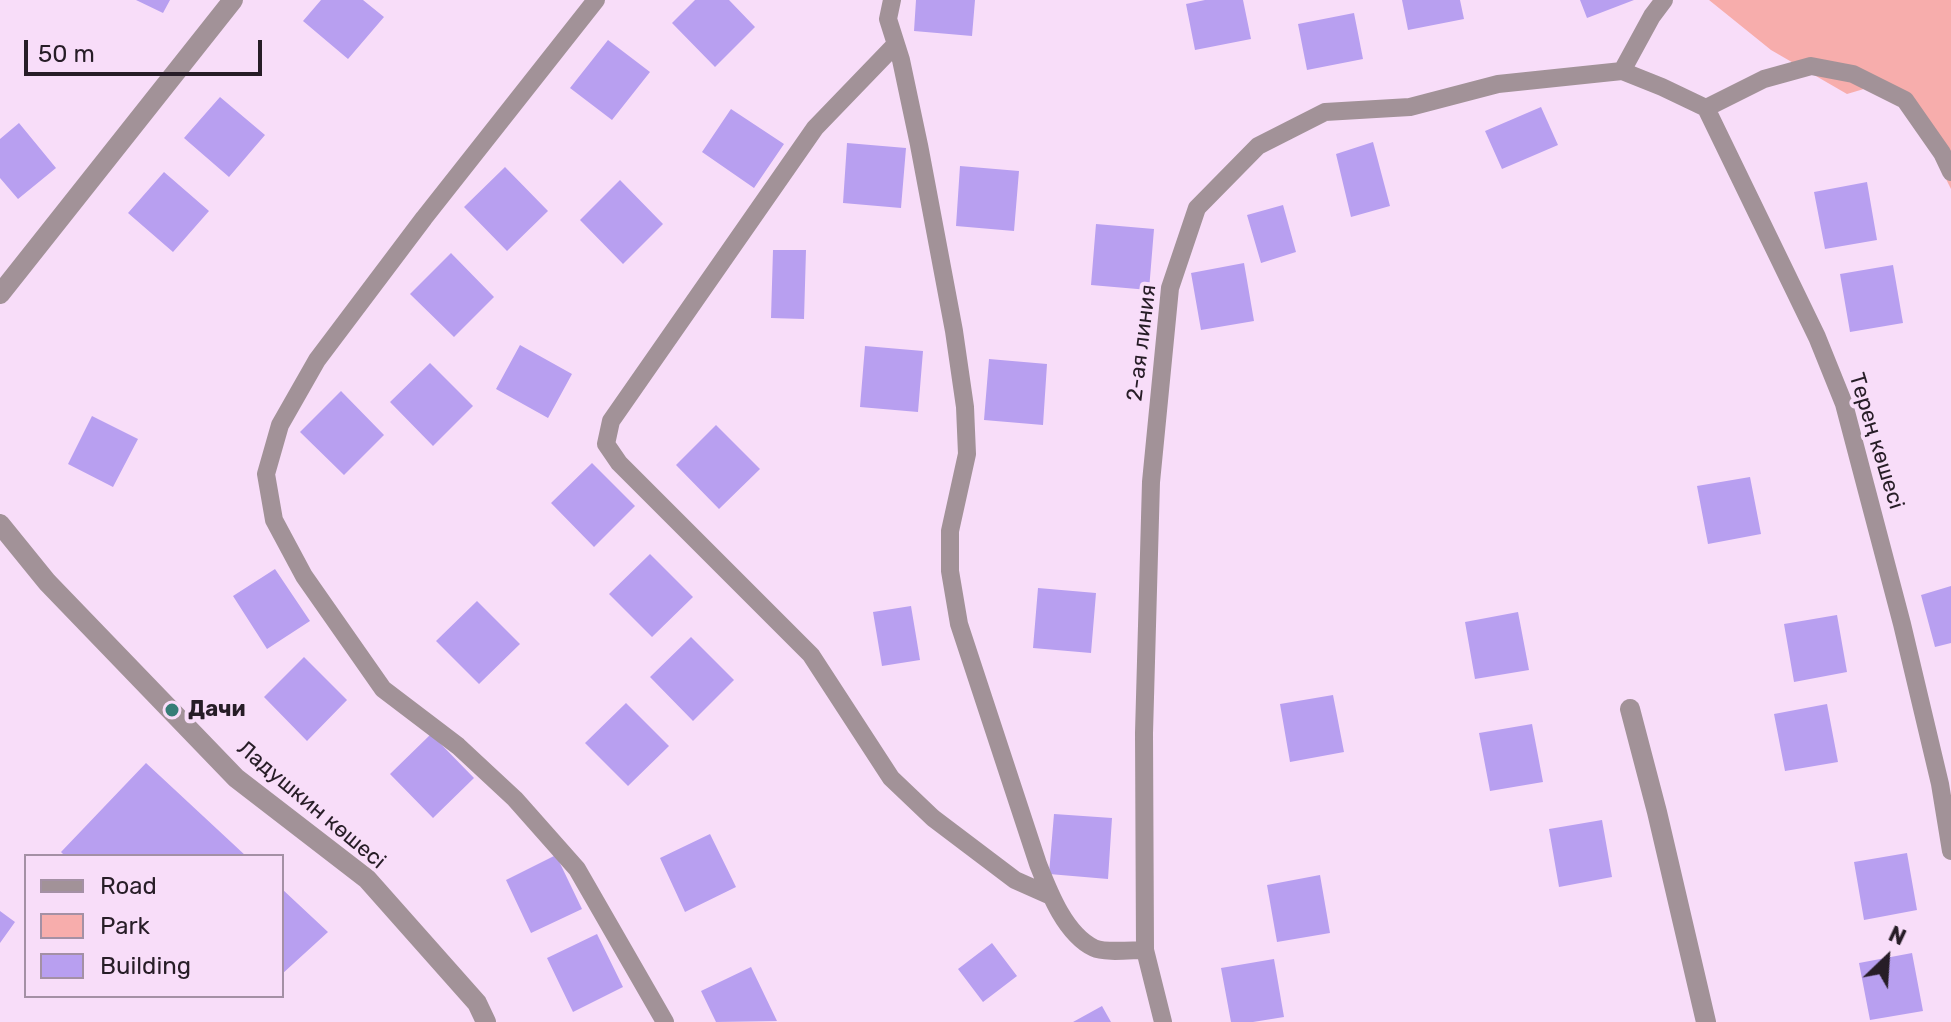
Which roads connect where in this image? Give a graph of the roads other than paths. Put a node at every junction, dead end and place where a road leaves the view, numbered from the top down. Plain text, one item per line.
1 (233, 0) edge
2 (596, 0) edge
3 (1664, 0) edge
4 (890, 1) edge
5 (896, 44) junction
6 (1622, 71) junction
7 (1706, 108) junction
8 (1951, 172) edge
9 (0, 294) edge
10 (0, 524) edge
11 (1630, 709) dead end
12 (1951, 851) edge
13 (1051, 896) junction
14 (1145, 950) junction
15 (486, 1022) edge
16 (665, 1022) edge
17 (1163, 1022) edge
18 (1706, 1022) edge

1 - 9 street
2 - 16 lane
3 - 6 lane
4 - 5 lane
5 - 13 lane
5 - 13 lane
6 - 7 lane
6 - 14 lane, 2-ая линия
7 - 8 lane
7 - 12 lane, Терең көшесі
10 - 15 street, Ладушкин көшесі
11 - 18 street
13 - 14 lane
14 - 17 lane, 2-ая линия

